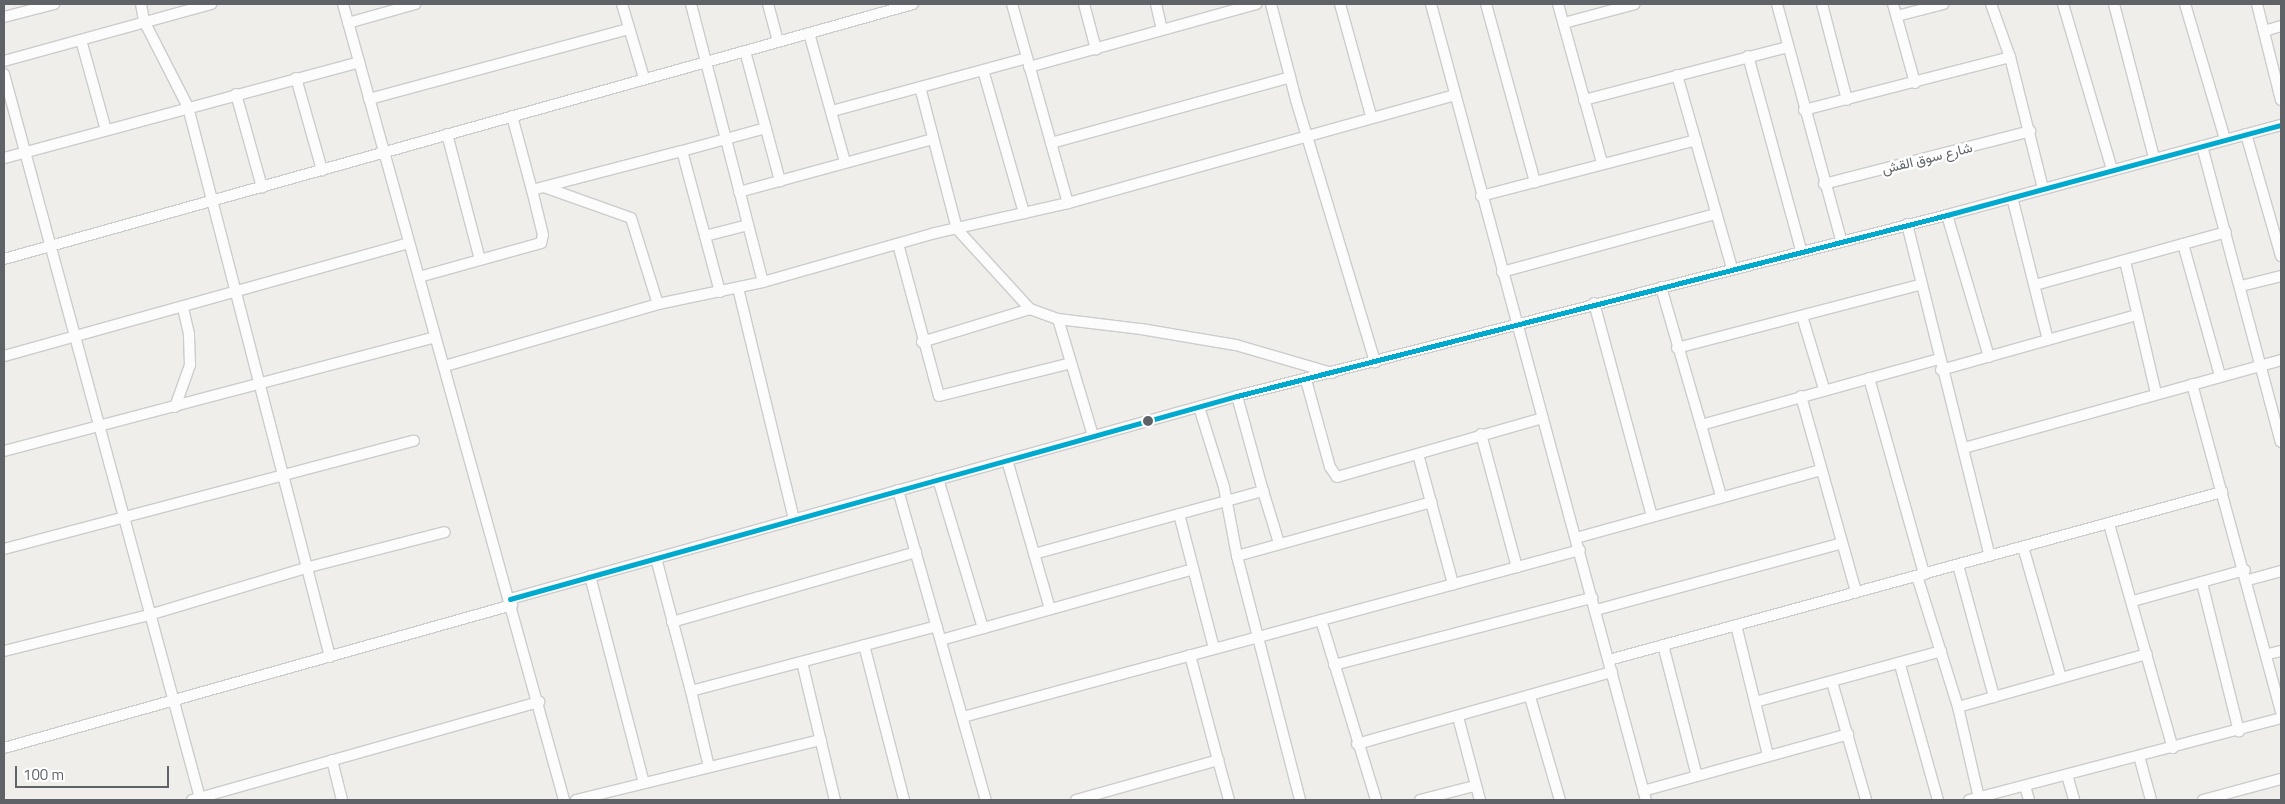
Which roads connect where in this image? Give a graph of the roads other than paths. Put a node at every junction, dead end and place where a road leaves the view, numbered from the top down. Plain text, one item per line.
1 (54, 4) edge
2 (141, 4) edge
3 (211, 4) edge
4 (343, 4) edge
5 (415, 4) edge
6 (622, 4) edge
7 (691, 4) edge
8 (768, 4) edge
9 (912, 4) edge
10 (1012, 4) edge
11 (1084, 4) edge
12 (1156, 4) edge
13 (1256, 4) edge
14 (1271, 4) edge
15 (1340, 4) edge
16 (1433, 4) edge
17 (1486, 4) edge
18 (1558, 4) edge
19 (1635, 4) edge
20 (1777, 4) edge
21 (1822, 4) edge
22 (1893, 4) edge
23 (1943, 4) edge
24 (1991, 4) edge
25 (2063, 4) edge
26 (2114, 4) edge
27 (2185, 4) edge
28 (2257, 4) edge
29 (1897, 16) junction
30 (4, 17) edge
31 (144, 21) junction
32 (348, 23) junction
33 (1564, 23) junction
34 (2281, 26) edge
35 (629, 29) junction
36 (1162, 29) junction
37 (2264, 31) junction
38 (809, 33) junction
39 (81, 40) junction
40 (778, 42) junction
41 (1788, 47) junction
42 (1096, 49) junction
43 (745, 51) junction
44 (1748, 56) junction
45 (2010, 57) junction
46 (4, 61) edge
47 (359, 62) junction
48 (706, 62) junction
49 (1028, 63) junction
50 (983, 70) junction
51 (4, 74) edge
52 (1677, 75) junction
53 (1290, 77) junction
54 (296, 78) junction
55 (644, 78) junction
56 (1915, 83) junction
57 (920, 87) junction
58 (236, 94) junction
59 (1454, 95) junction
60 (369, 99) junction
61 (1584, 100) junction
62 (1847, 100) junction
63 (2281, 100) edge
64 (188, 107) junction
65 (1804, 110) junction
66 (832, 111) junction
67 (512, 116) junction
68 (1371, 116) junction
69 (2281, 125) edge
70 (766, 128) junction
71 (106, 130) junction
72 (2030, 131) junction
73 (447, 134) junction
74 (2246, 134) junction
75 (1308, 135) junction
76 (725, 139) junction
77 (933, 139) junction
78 (2225, 139) junction
79 (1696, 140) junction
80 (1051, 143) junction
81 (2202, 146) junction
82 (682, 151) junction
83 (25, 152) junction
84 (383, 152) junction
85 (4, 158) edge
86 (2154, 158) junction
87 (845, 162) junction
88 (1602, 163) junction
89 (2112, 169) junction
90 (322, 170) junction
91 (780, 181) junction
92 (1534, 182) junction
93 (1824, 184) junction
94 (262, 187) junction
95 (544, 187) junction
96 (2043, 188) junction
97 (532, 190) junction
98 (739, 192) junction
99 (1481, 196) junction
100 (2012, 197) junction
101 (211, 201) junction
102 (1068, 202) junction
103 (1024, 213) junction
104 (1716, 214) junction
105 (1948, 214) junction
106 (1907, 224) junction
107 (748, 225) junction
108 (956, 229) junction
109 (2226, 232) junction
110 (705, 236) junction
111 (1841, 240) junction
112 (408, 244) junction
113 (898, 244) junction
114 (2183, 244) junction
115 (49, 247) junction
116 (1801, 250) junction
117 (2281, 256) edge
118 (4, 259) edge
119 (480, 260) junction
120 (2125, 261) junction
121 (1732, 268) junction
122 (1502, 272) junction
123 (2281, 276) edge
124 (419, 277) junction
125 (763, 282) junction
126 (1922, 284) junction
127 (2035, 285) junction
128 (2241, 286) junction
129 (1661, 287) junction
130 (738, 288) junction
131 (236, 292) junction
132 (720, 292) junction
133 (1594, 303) junction
134 (658, 304) junction
135 (183, 308) junction
136 (1030, 309) junction
137 (2137, 315) junction
138 (1802, 316) junction
139 (1058, 319) junction
140 (1516, 322) junction
141 (435, 337) junction
142 (74, 338) junction
143 (2048, 340) junction
144 (922, 342) junction
145 (1677, 348) junction
146 (4, 356) edge
147 (1989, 357) junction
148 (2281, 360) edge
149 (1375, 362) junction
150 (1071, 363) junction
151 (1940, 364) junction
152 (2260, 365) junction
153 (445, 366) junction
154 (1333, 373) junction
155 (2220, 376) junction
156 (1869, 378) junction
157 (1306, 380) junction
158 (262, 383) junction
159 (2192, 384) junction
160 (1824, 389) junction
161 (2156, 393) junction
162 (1237, 396) junction
163 (1801, 396) junction
164 (175, 407) junction
165 (1199, 407) junction
166 (1543, 418) junction
167 (1700, 425) junction
168 (99, 426) junction
169 (1482, 434) junction
170 (1093, 436) junction
171 (414, 441) dead end
172 (2281, 442) edge
173 (1964, 448) junction
174 (4, 451) edge
175 (1418, 454) junction
176 (1007, 460) junction
177 (1821, 470) junction
178 (286, 475) junction
179 (938, 479) junction
180 (898, 490) junction
181 (1263, 492) junction
182 (2222, 492) junction
183 (1721, 496) junction
184 (1228, 500) junction
185 (1432, 502) junction
186 (1179, 514) junction
187 (1652, 516) junction
188 (124, 519) junction
189 (794, 519) junction
190 (2109, 524) junction
191 (445, 532) dead end
192 (1576, 538) junction
193 (1279, 543) junction
194 (1842, 543) junction
195 (2023, 547) junction
196 (4, 549) edge
197 (1580, 550) junction
198 (916, 552) junction
199 (1034, 554) junction
200 (1237, 556) junction
201 (1990, 556) junction
202 (656, 558) junction
203 (1958, 564) junction
204 (1517, 566) junction
205 (308, 567) junction
206 (1193, 569) junction
207 (2281, 572) edge
208 (1920, 575) junction
209 (2246, 575) junction
210 (590, 576) junction
211 (2202, 583) junction
212 (1453, 584) junction
213 (1856, 592) junction
214 (1592, 598) junction
215 (2133, 601) junction
216 (511, 602) junction
217 (1050, 609) junction
218 (1596, 610) junction
219 (149, 615) junction
220 (1320, 620) junction
221 (672, 622) junction
222 (1736, 625) junction
223 (937, 626) junction
224 (983, 628) junction
225 (1258, 637) junction
226 (942, 640) junction
227 (864, 645) junction
228 (1663, 645) junction
229 (1214, 648) junction
230 (4, 651) edge
231 (2281, 651) edge
232 (1942, 652) junction
233 (2147, 654) junction
234 (2268, 654) junction
235 (1190, 655) junction
236 (330, 657) junction
237 (1609, 660) junction
238 (802, 662) junction
239 (1334, 665) junction
240 (1900, 665) junction
241 (1612, 672) junction
242 (2061, 678) junction
243 (1832, 682) junction
244 (692, 691) junction
245 (1530, 696) junction
246 (1994, 697) junction
247 (172, 700) junction
248 (538, 702) junction
249 (1755, 702) junction
250 (1958, 707) junction
251 (2281, 711) edge
252 (964, 717) junction
253 (1458, 717) junction
254 (2281, 718) edge
255 (2239, 731) junction
256 (1848, 734) junction
257 (821, 740) junction
258 (1357, 744) junction
259 (4, 748) edge
260 (2173, 748) junction
261 (1768, 755) junction
262 (2139, 756) junction
263 (332, 760) junction
264 (1218, 760) junction
265 (709, 767) junction
266 (1696, 776) junction
267 (2067, 776) junction
268 (2281, 779) edge
269 (644, 783) junction
270 (1474, 786) junction
271 (2025, 786) junction
272 (1644, 796) edge
273 (196, 799) edge
274 (1974, 799) edge
275 (342, 800) edge
276 (564, 800) edge
277 (576, 800) edge
278 (835, 800) edge
279 (904, 800) edge
280 (986, 800) edge
281 (1076, 800) edge
282 (1229, 800) edge
283 (1300, 800) edge
284 (1376, 800) edge
285 (1420, 800) edge
286 (1480, 800) edge
287 (1560, 800) edge
288 (1866, 800) edge
289 (1938, 800) edge
290 (2029, 800) edge
291 (2074, 800) edge
292 (2151, 800) edge
293 (2202, 800) edge

1 - 30 street
2 - 31 street
3 - 31 street
4 - 32 street
5 - 32 street
6 - 35 street
7 - 48 street
8 - 40 street
9 - 38 street
10 - 49 street
11 - 42 street
12 - 36 street
13 - 36 street
14 - 53 street
15 - 68 street
16 - 59 street
17 - 92 street
18 - 33 street
19 - 33 street
20 - 41 street
21 - 62 street
22 - 29 street
23 - 29 street
24 - 45 street
25 - 89 street
26 - 86 street
27 - 78 street
28 - 37 street
29 - 56 street
31 - 39 street
31 - 64 street
32 - 47 street
33 - 61 street
34 - 37 street
35 - 55 street
35 - 60 street
36 - 42 street
37 - 63 street
38 - 40 street
38 - 66 street
39 - 46 street
39 - 71 street
40 - 43 street
41 - 44 street
41 - 65 street
42 - 49 street
43 - 48 street
43 - 70 street
44 - 52 street
44 - 116 street
45 - 56 street
45 - 72 street
47 - 54 street
47 - 60 street
48 - 55 street
48 - 76 street
49 - 50 street
49 - 80 street
50 - 57 street
50 - 103 street
51 - 83 street
52 - 61 street
52 - 79 street
53 - 75 street
53 - 80 street
54 - 58 street
54 - 90 street
55 - 67 street
56 - 62 street
57 - 66 street
57 - 77 street
58 - 64 street
58 - 94 street
59 - 68 street
59 - 99 street
60 - 84 street
61 - 88 street
62 - 65 street
64 - 71 street
64 - 101 street
65 - 93 street
66 - 87 street
67 - 73 street
67 - 97 street
68 - 75 street
69 - 74 street
70 - 76 street
70 - 91 street
71 - 83 street
72 - 93 street, شارع سوق القش
72 - 96 street
73 - 84 street
73 - 119 street
74 - 78 street
74 - 117 street
75 - 102 street
75 - 149 street
76 - 82 street
76 - 98 street
77 - 87 street
77 - 108 street
78 - 81 street
79 - 88 street
79 - 104 street
80 - 102 street
81 - 86 street
81 - 109 street
82 - 95 street
82 - 110 street
83 - 85 street
83 - 115 street
84 - 90 street
84 - 112 street
86 - 89 street
87 - 91 street
88 - 92 street
89 - 96 street
90 - 94 street
91 - 98 street
92 - 99 street
93 - 111 street
94 - 101 street
95 - 97 street
95 - 134 street
96 - 100 street
97 - 119 street
98 - 107 street
99 - 122 street
100 - 105 street
100 - 127 street
101 - 115 street
101 - 131 street
102 - 103 street
103 - 108 street
104 - 121 street
104 - 122 street
105 - 106 street
105 - 147 street
106 - 111 street
106 - 126 street
107 - 110 street
107 - 125 street
108 - 113 street
108 - 136 street
109 - 114 street
109 - 128 street
110 - 132 street
111 - 116 street
112 - 124 street
112 - 131 street
113 - 125 street
113 - 144 street
114 - 120 street
114 - 155 street
115 - 118 street
115 - 142 street
116 - 121 street
119 - 124 street
120 - 127 street
120 - 137 street
121 - 129 street
122 - 140 street
123 - 128 street
124 - 141 street
125 - 130 street
126 - 138 street
126 - 151 street
127 - 143 street
128 - 152 street
129 - 133 street
129 - 145 street
130 - 132 street
130 - 189 street
131 - 135 street
131 - 158 street
132 - 134 street
133 - 140 street
133 - 187 street
134 - 153 street
135 - 142 street
135 - 164 street
136 - 139 street
136 - 144 street
137 - 143 street
137 - 161 street
138 - 145 street
138 - 160 street
139 - 150 street
139 - 154 street
140 - 149 street
140 - 166 street
141 - 153 street
141 - 158 street
142 - 146 street
142 - 168 street
143 - 147 street
144 - 150 street
145 - 167 street
147 - 151 street
148 - 152 street
149 - 154 street
150 - 170 street
151 - 156 street
151 - 173 street
152 - 155 street
152 - 172 street
153 - 216 street
154 - 157 street
155 - 159 street
156 - 160 street
156 - 208 street
157 - 162 street
157 - 175 street
158 - 164 street
158 - 178 street
159 - 161 street
159 - 182 street
160 - 163 street
161 - 173 street
162 - 165 street
162 - 181 street
163 - 167 street
163 - 177 street
164 - 168 street
165 - 170 street
165 - 184 street
166 - 169 street
166 - 192 street
167 - 183 street
168 - 174 street
168 - 188 street
169 - 175 street
169 - 204 street
170 - 176 street
171 - 178 street
173 - 201 street
175 - 185 street
176 - 179 street
176 - 199 street
177 - 183 street
177 - 194 street
178 - 188 street
178 - 205 street
179 - 180 street
179 - 224 street
180 - 189 street
180 - 198 street
181 - 184 street
181 - 193 street
182 - 190 street
182 - 209 street
183 - 187 street
184 - 186 street
184 - 200 street
185 - 193 street
185 - 212 street
186 - 199 street
186 - 206 street
187 - 192 street
188 - 196 street
188 - 219 street
189 - 202 street
190 - 195 street
190 - 215 street
191 - 205 street
192 - 197 street
193 - 200 street
194 - 213 street
194 - 218 street
195 - 201 street
195 - 242 street
197 - 204 street
197 - 214 street
198 - 221 street
198 - 223 street
199 - 217 street
200 - 225 street
201 - 203 street
202 - 210 street
202 - 221 street
203 - 208 street
203 - 246 street
204 - 212 street
205 - 219 street
205 - 236 street
206 - 217 street
206 - 229 street
207 - 209 street
208 - 213 street
208 - 232 street
209 - 211 street
209 - 234 street
210 - 216 street
210 - 269 street
211 - 215 street
211 - 255 street
212 - 220 street
213 - 222 street
214 - 218 street
214 - 239 street
215 - 233 street
216 - 236 street
216 - 248 street
217 - 224 street
218 - 237 street
219 - 230 street
219 - 247 street
220 - 225 street
220 - 239 street
221 - 244 street
222 - 228 street
222 - 249 street
223 - 226 street
223 - 227 street
224 - 226 street
225 - 229 street
225 - 283 street
226 - 252 street
227 - 238 street
227 - 279 street
228 - 237 street
228 - 266 street
229 - 235 street
231 - 234 street
232 - 240 street
232 - 250 street
233 - 242 street
233 - 260 street
234 - 251 street
235 - 252 street
235 - 264 street
236 - 247 street
237 - 241 street
238 - 244 street
238 - 257 street
239 - 258 street
240 - 243 street
240 - 289 street
241 - 245 street
241 - 272 street
242 - 246 street
243 - 249 street
243 - 256 street
244 - 265 street
245 - 253 street
245 - 287 street
246 - 250 street
247 - 259 street
247 - 273 street
248 - 263 street
248 - 276 street
249 - 261 street
250 - 274 street
252 - 280 street
253 - 258 street
253 - 270 street
254 - 255 street
255 - 260 street
256 - 261 street
256 - 288 street
257 - 265 street
257 - 278 street
258 - 284 street
260 - 262 street
261 - 266 street
262 - 267 street
262 - 292 street
263 - 273 street
263 - 275 street
264 - 281 street
264 - 282 street
265 - 269 street
266 - 272 street
267 - 271 street
267 - 291 street
268 - 293 street
269 - 277 street
270 - 285 street
270 - 286 street
271 - 274 street
271 - 290 street

